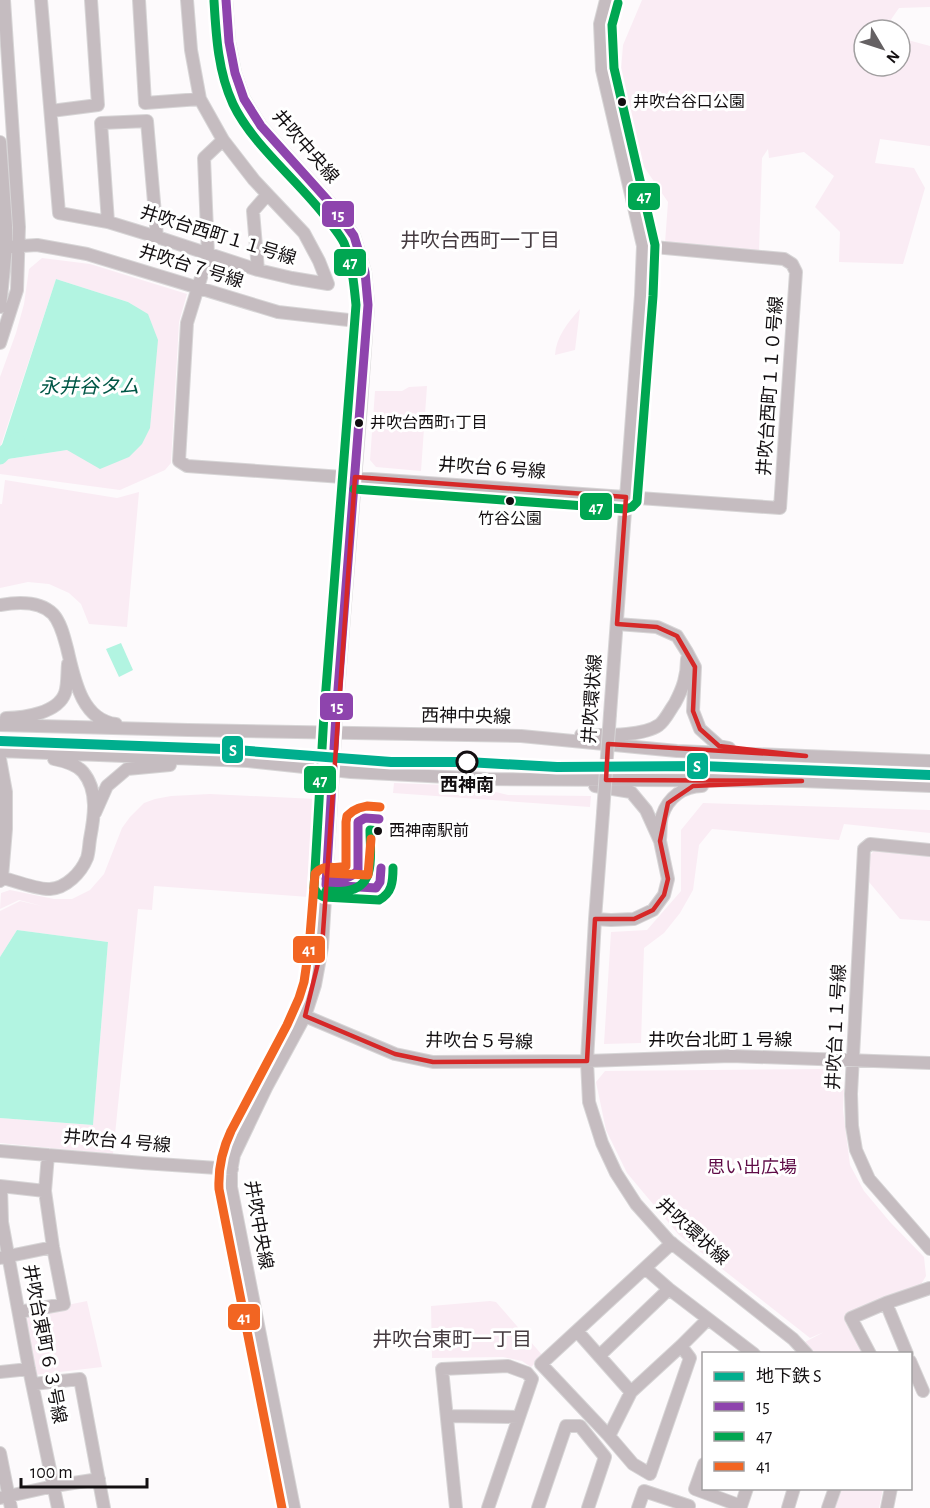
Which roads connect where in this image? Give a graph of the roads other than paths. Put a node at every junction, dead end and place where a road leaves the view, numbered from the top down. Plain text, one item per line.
1 (4, 0) edge
2 (41, 0) edge
3 (91, 0) edge
4 (139, 0) edge
5 (187, 0) edge
6 (226, 0) edge
7 (606, 0) edge
8 (200, 99) junction
9 (51, 111) junction
10 (223, 140) junction
11 (0, 142) edge
12 (267, 195) junction
13 (108, 222) junction
14 (157, 237) junction
15 (12, 246) junction
16 (644, 246) junction
17 (208, 255) junction
18 (258, 270) junction
19 (198, 287) junction
20 (0, 307) edge
21 (366, 322) junction
22 (0, 343) edge
23 (355, 477) junction
24 (626, 497) junction
25 (0, 604) edge
26 (617, 624) junction
27 (687, 652) junction
28 (69, 657) junction
29 (0, 718) edge
30 (0, 725) edge
31 (159, 730) junction
32 (521, 736) junction
33 (0, 751) edge
34 (27, 752) junction
35 (806, 756) junction
36 (0, 759) edge
37 (248, 761) junction
38 (930, 761) edge
39 (486, 779) junction
40 (802, 781) junction
41 (930, 786) edge
42 (94, 814) junction
43 (660, 841) junction
44 (930, 850) edge
45 (1, 878) edge
46 (595, 919) junction
47 (305, 1016) junction
48 (853, 1060) junction
49 (587, 1061) junction
50 (930, 1063) edge
51 (0, 1151) edge
52 (48, 1155) junction
53 (232, 1169) junction
54 (0, 1186) edge
55 (45, 1191) junction
56 (672, 1243) junction
57 (52, 1247) junction
58 (930, 1249) edge
59 (4, 1257) edge
60 (645, 1268) junction
61 (669, 1289) junction
62 (929, 1292) edge
63 (886, 1303) junction
64 (19, 1312) junction
65 (708, 1319) junction
66 (577, 1331) junction
67 (681, 1346) junction
68 (753, 1352) edge
69 (806, 1352) edge
70 (869, 1352) edge
71 (907, 1352) edge
72 (599, 1356) junction
73 (912, 1365) edge
74 (30, 1369) junction
75 (0, 1372) edge
76 (33, 1384) junction
77 (927, 1391) edge
78 (631, 1392) junction
79 (912, 1394) edge
80 (447, 1416) junction
81 (519, 1418) junction
82 (609, 1436) junction
83 (0, 1453) edge
84 (702, 1470) edge
85 (99, 1479) junction
86 (54, 1486) junction
87 (746, 1490) edge
88 (793, 1490) edge
89 (834, 1490) edge
90 (891, 1490) edge
91 (7, 1500) edge
92 (58, 1508) edge
93 (105, 1508) edge
94 (294, 1508) edge
95 (456, 1508) edge
96 (488, 1508) edge
97 (538, 1508) edge
98 (588, 1508) edge
99 (638, 1508) edge
100 (688, 1508) edge
101 (788, 1508) edge
102 (828, 1508) edge
103 (887, 1508) edge

1 - 15 street
2 - 9 street, 井吹台西町１１号線
3 - 9 street
4 - 8 street
5 - 8 street, 井吹台西町１１号線
6 - 21 street, 井吹中央線
7 - 16 street, 井吹環状線
8 - 10 street, 井吹台西町１１号線
9 - 13 street, 井吹台西町１１号線
10 - 12 street, 井吹台西町１１号線
10 - 17 street
11 - 15 street
12 - 18 street
12 - 18 street, 井吹台西町１１号線
13 - 14 street, 井吹台西町１１号線
13 - 14 street
14 - 17 street, 井吹台西町１１号線
15 - 19 street, 井吹台７号線
15 - 20 street
15 - 22 street
16 - 24 street, 井吹環状線
16 - 24 street, 井吹台西町１１０号線
17 - 18 street, 井吹台西町１１号線
17 - 19 street
19 - 21 street, 井吹台７号線
19 - 23 street, 井吹台６号線
21 - 23 street, 井吹中央線
23 - 24 street, 井吹台６号線
23 - 47 street, 井吹中央線, bridge
24 - 26 street, 井吹環状線
25 - 28 street
26 - 27 street
26 - 46 street, 井吹環状線, bridge
27 - 32 street
27 - 35 street
28 - 29 street
28 - 31 street
30 - 31 street, 西神中央線
31 - 32 street, 西神中央線
32 - 35 street, 西神中央線
33 - 34 street
34 - 37 street
34 - 42 street
35 - 38 street, 西神中央線
36 - 45 street
37 - 39 street
37 - 42 street
39 - 40 street
39 - 43 street
40 - 41 street
40 - 43 street
42 - 45 street
43 - 46 street
44 - 48 street, 井吹台１１号線
46 - 49 street, 井吹環状線
47 - 49 street, 井吹台５号線
47 - 53 street, 井吹中央線
48 - 49 street, 井吹台北町１号線
48 - 50 street, 井吹台北町１号線
48 - 58 street, 井吹台１１号線
49 - 56 street, 井吹環状線
51 - 52 street, 井吹台４号線
52 - 53 street, 井吹台４号線
52 - 55 street
53 - 94 street, 井吹中央線
54 - 55 street
54 - 59 street, 井吹台東町６３号線
55 - 57 street
56 - 60 street
56 - 69 street, 井吹環状線
57 - 59 street
57 - 64 street
59 - 64 street, 井吹台東町６３号線
60 - 61 street
60 - 66 street
61 - 65 street
61 - 72 street
62 - 63 street
63 - 70 street
63 - 71 street
64 - 74 street, 井吹台東町６３号線
65 - 67 street
65 - 68 street
66 - 72 street
66 - 82 street
67 - 78 street
67 - 82 street
72 - 78 street
73 - 77 street
74 - 75 street
74 - 76 street, 井吹台東町６３号線
76 - 85 street
76 - 86 street, 井吹台東町６３号線
77 - 79 street
78 - 82 street
80 - 81 street
80 - 81 street
80 - 95 street
81 - 96 street
83 - 91 street
84 - 87 street
85 - 86 street
85 - 93 street
86 - 91 street
86 - 92 street, 井吹台東町６３号線
88 - 101 street
89 - 102 street
90 - 103 street
97 - 98 street
99 - 100 street

